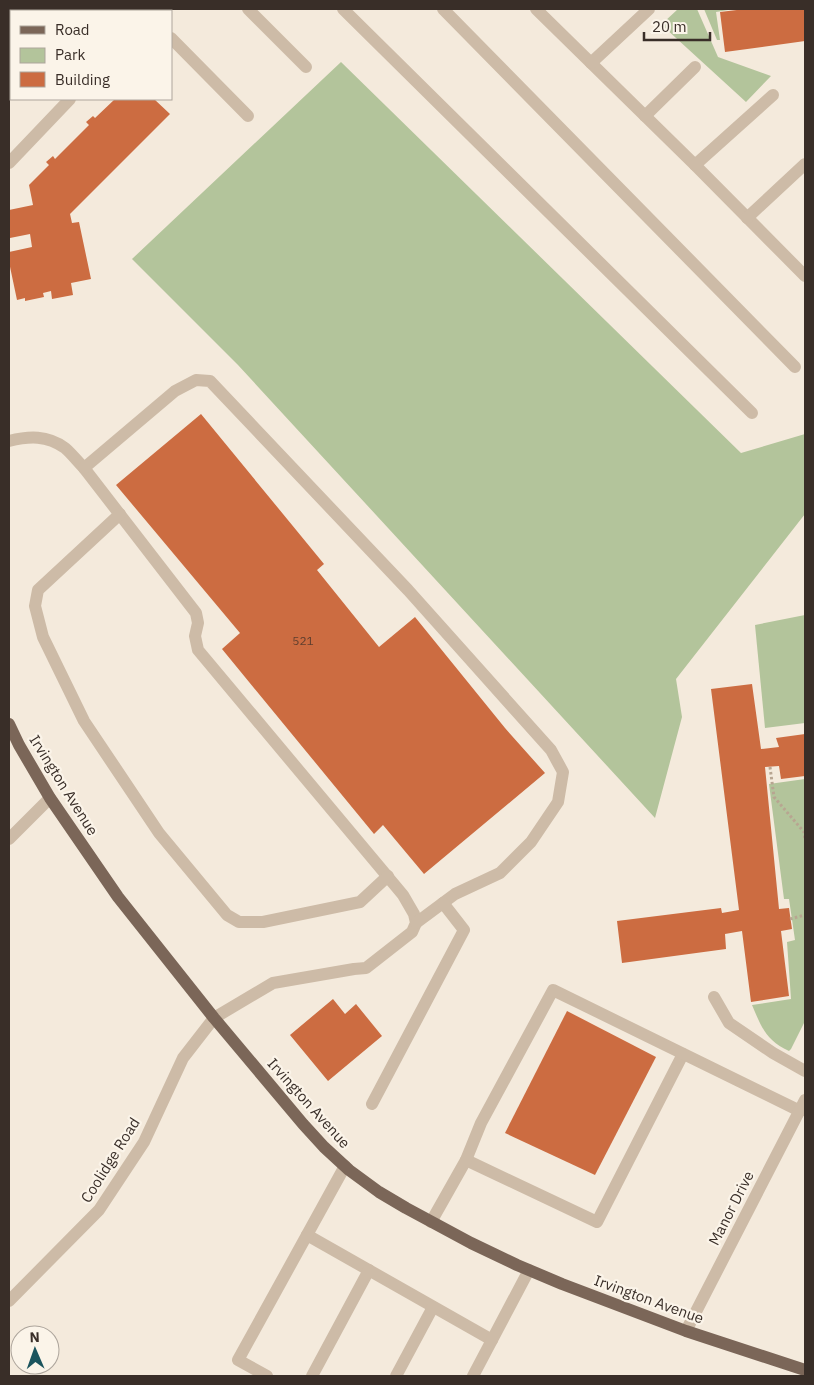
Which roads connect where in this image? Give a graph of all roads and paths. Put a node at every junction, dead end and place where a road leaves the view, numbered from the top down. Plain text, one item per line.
1 (248, 9) edge
2 (343, 9) edge
3 (443, 9) edge
4 (648, 9) edge
5 (543, 11) edge
6 (172, 39) edge
7 (591, 63) junction
8 (306, 67) dead end
9 (695, 67) dead end
10 (772, 95) dead end
11 (69, 100) edge
12 (248, 116) dead end
13 (645, 116) junction
14 (9, 163) edge
15 (805, 164) edge
16 (695, 165) junction
17 (747, 218) junction
18 (803, 269) edge
19 (796, 367) dead end
20 (752, 413) dead end
21 (9, 441) edge
22 (84, 468) junction
23 (120, 514) junction
24 (9, 724) edge
25 (770, 767) dead end
26 (50, 798) junction
27 (9, 839) edge
28 (805, 840) edge
29 (388, 876) junction
30 (443, 903) junction
31 (805, 915) edge
32 (790, 919) dead end
33 (416, 923) junction
34 (714, 997) dead end
35 (214, 1018) junction
36 (683, 1054) junction
37 (805, 1071) edge
38 (372, 1104) dead end
39 (802, 1105) edge
40 (466, 1160) junction
41 (345, 1166) junction
42 (431, 1222) junction
43 (307, 1235) junction
44 (369, 1270) junction
45 (529, 1270) junction
46 (9, 1301) edge
47 (433, 1307) junction
48 (686, 1331) junction
49 (492, 1340) junction
50 (805, 1370) edge
51 (267, 1376) edge
52 (312, 1376) edge
53 (396, 1376) edge
54 (473, 1376) edge

1 - 8 street
2 - 20 street
3 - 19 street
4 - 7 street
5 - 7 street
6 - 12 street
7 - 13 street
9 - 13 street
10 - 16 street
11 - 14 street
13 - 16 street
15 - 17 street
16 - 17 street
17 - 18 street
21 - 22 street
22 - 23 street
22 - 30 street
23 - 29 street
23 - 29 street
24 - 26 main road, Irvington Avenue
25 - 28 path
26 - 27 street
26 - 35 main road, Irvington Avenue
29 - 33 street
30 - 33 street
30 - 38 street
31 - 32 path
33 - 35 street
34 - 37 street
35 - 41 main road, Irvington Avenue
35 - 46 street, Coolidge Road
36 - 39 street
36 - 40 street
36 - 40 street
39 - 48 street, Manor Drive
40 - 42 street
41 - 42 main road, Irvington Avenue
41 - 43 street
42 - 45 main road, Irvington Avenue
43 - 44 street
43 - 51 street
44 - 47 street
44 - 52 street
45 - 48 main road, Irvington Avenue
45 - 49 street
47 - 49 street
47 - 53 street
48 - 50 main road, Irvington Avenue
49 - 54 street

